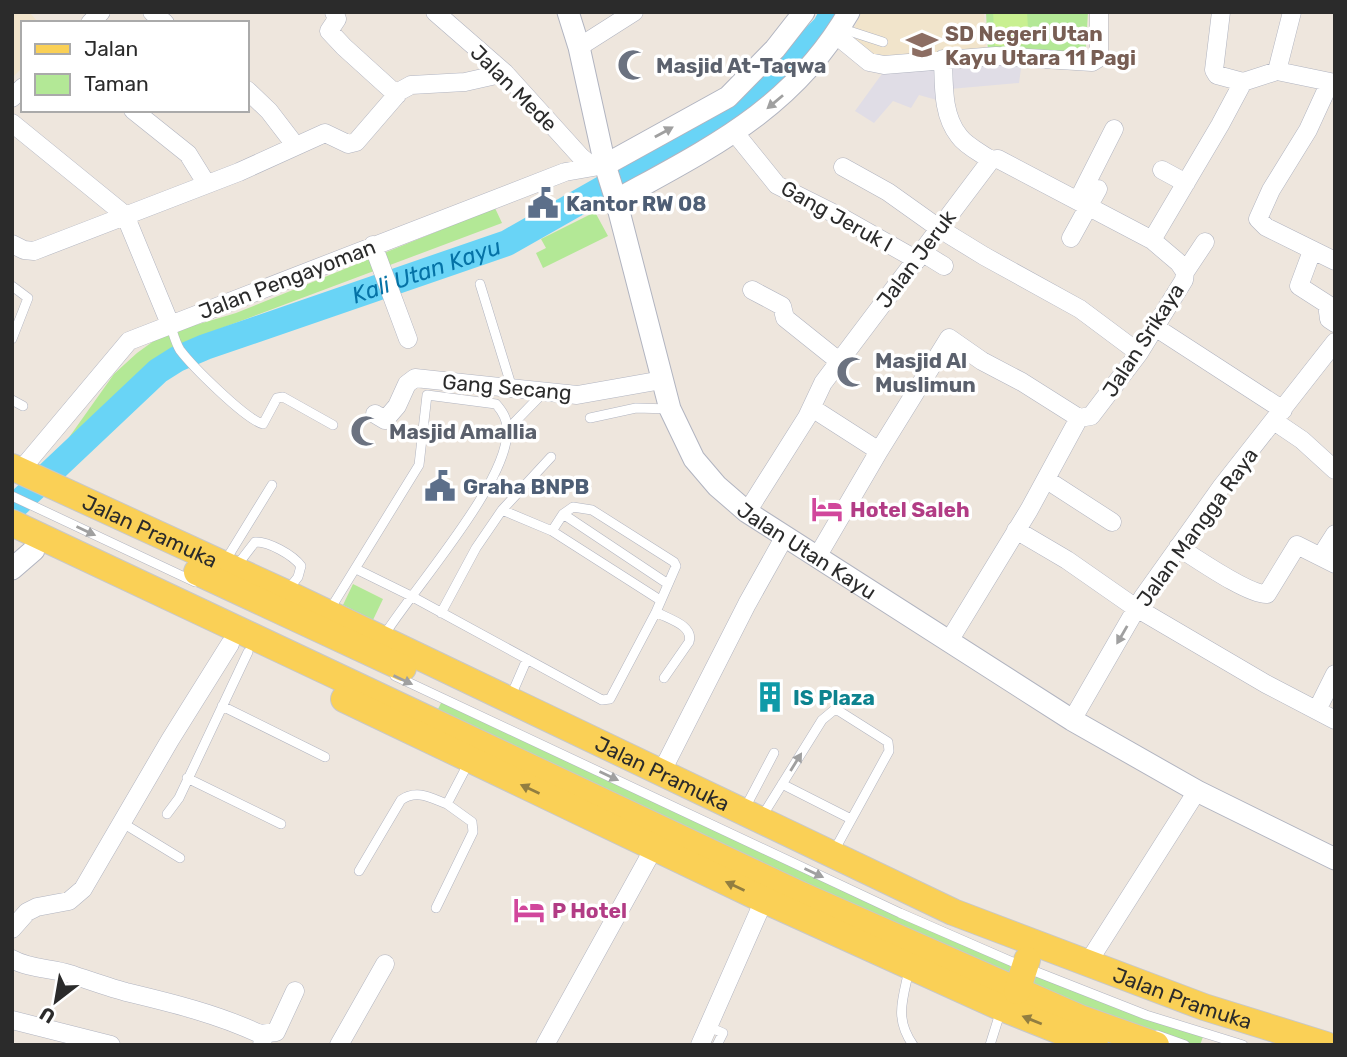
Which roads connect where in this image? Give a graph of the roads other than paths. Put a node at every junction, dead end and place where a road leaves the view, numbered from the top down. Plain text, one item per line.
1 (334, 12) edge
2 (435, 12) edge
3 (568, 12) edge
4 (635, 12) edge
5 (804, 12) edge
6 (1099, 12) edge
7 (1221, 12) edge
8 (1292, 12) edge
9 (844, 20) edge
10 (883, 42) dead end
11 (579, 47) junction
12 (943, 59) junction
13 (1277, 71) junction
14 (505, 73) junction
15 (1243, 82) junction
16 (1332, 82) edge
17 (248, 91) edge
18 (397, 95) junction
19 (135, 112) edge
20 (12, 123) edge
21 (1114, 129) dead end
22 (735, 133) junction
23 (294, 147) junction
24 (991, 160) junction
25 (843, 167) dead end
26 (1162, 170) dead end
27 (607, 180) junction
28 (206, 183) junction
29 (1186, 183) junction
30 (1098, 189) dead end
31 (1084, 203) junction
32 (125, 215) junction
33 (940, 229) junction
34 (1070, 238) dead end
35 (1152, 240) junction
36 (1205, 242) dead end
37 (12, 244) edge
38 (373, 245) junction
39 (1312, 251) junction
40 (920, 256) junction
41 (1335, 261) edge
42 (944, 266) dead end
43 (1185, 272) junction
44 (481, 284) dead end
45 (12, 286) edge
46 (752, 290) dead end
47 (1335, 323) edge
48 (170, 324) junction
49 (1155, 327) junction
50 (12, 339) edge
51 (408, 339) dead end
52 (1334, 345) edge
53 (1139, 353) junction
54 (840, 362) junction
55 (662, 380) junction
56 (513, 389) junction
57 (544, 392) junction
58 (12, 400) edge
59 (23, 406) dead end
60 (812, 408) junction
61 (670, 409) junction
62 (375, 414) dead end
63 (1278, 416) junction
64 (590, 418) dead end
65 (1079, 418) junction
66 (332, 425) dead end
67 (508, 429) junction
68 (879, 451) junction
69 (551, 457) dead end
70 (1335, 470) edge
71 (1047, 480) junction
72 (272, 485) dead end
73 (22, 501) edge
74 (502, 510) junction
75 (747, 512) junction
76 (563, 514) junction
77 (1112, 522) dead end
78 (1016, 530) junction
79 (552, 531) junction
80 (1335, 534) edge
81 (785, 536) junction
82 (1178, 547) junction
83 (817, 557) junction
84 (1328, 560) edge
85 (88, 567) junction
86 (229, 567) junction
87 (12, 569) edge
88 (356, 569) junction
89 (667, 584) junction
90 (286, 593) junction
91 (411, 596) junction
92 (660, 600) junction
93 (1138, 608) junction
94 (328, 612) junction
95 (656, 612) junction
96 (441, 613) junction
97 (948, 641) junction
98 (239, 648) junction
99 (340, 650) dead end
100 (393, 656) junction
101 (527, 659) junction
102 (1335, 674) edge
103 (664, 678) dead end
104 (509, 700) junction
105 (222, 706) junction
106 (1317, 710) junction
107 (1072, 720) junction
108 (1335, 720) edge
109 (774, 753) dead end
110 (325, 757) dead end
111 (470, 761) junction
112 (661, 773) junction
113 (187, 778) junction
114 (782, 784) junction
115 (1197, 791) junction
116 (447, 804) junction
117 (758, 811) junction
118 (167, 814) dead end
119 (851, 819) junction
120 (121, 822) junction
121 (281, 824) dead end
122 (654, 848) junction
123 (832, 855) junction
124 (180, 858) dead end
125 (1335, 859) edge
126 (359, 871) dead end
127 (764, 900) junction
128 (436, 908) dead end
129 (12, 929) edge
130 (12, 959) edge
131 (385, 964) dead end
132 (1087, 964) junction
133 (910, 965) junction
134 (1018, 982) junction
135 (295, 991) dead end
136 (1203, 1007) junction
137 (1167, 1012) junction
138 (12, 1020) edge
139 (709, 1027) junction
140 (261, 1039) edge
141 (1086, 1043) edge
142 (111, 1045) edge
143 (339, 1045) edge
144 (545, 1045) edge
145 (700, 1045) edge
146 (717, 1045) edge
147 (914, 1045) edge
148 (990, 1045) edge
149 (1156, 1045) edge
150 (1185, 1045) edge
151 (1243, 1045) edge
152 (1267, 1045) edge
153 (1326, 1045) edge

1 - 18 street
2 - 14 street, Jalan Mede
3 - 11 street, Jalan Utan Kayu
4 - 11 street
27 -> 5 street
6 - 12 street
7 - 15 street
8 - 13 street
9 - 10 lane
9 - 12 street
9 -> 22 street
11 - 27 street, Jalan Utan Kayu
12 - 24 street
13 - 15 street
13 - 16 street
14 - 18 street
14 - 27 street, Jalan Mede
15 - 29 street
16 - 39 street
17 - 23 street
18 - 23 street
19 - 28 street
20 - 32 street
21 - 31 street
22 - 27 street
22 - 40 street, Gang Jeruk I
23 - 28 street
24 - 31 street
24 - 33 street, Jalan Jeruk
25 - 33 street
26 - 29 street
27 - 38 street, Jalan Pengayoman
27 - 55 street, Jalan Utan Kayu
28 - 32 street
29 - 35 street
30 - 31 street
31 - 34 street
31 - 35 street
32 - 37 street
32 - 48 street
33 - 40 street, Jalan Jeruk
33 - 53 street
35 - 43 street, Jalan Srikaya
36 - 43 street
38 - 48 street, Jalan Pengayoman
38 - 51 street
39 - 41 street
39 - 47 street
40 - 42 street, Gang Jeruk I
40 - 54 street, Jalan Jeruk
43 - 49 street, Jalan Srikaya
44 - 56 lane
45 - 50 lane
46 - 54 street
48 - 66 lane
48 - 73 street, Jalan Pengayoman
49 - 53 street, Jalan Srikaya
49 - 63 street
52 - 63 street, Jalan Mangga Raya
53 - 65 street, Jalan Srikaya
54 - 60 street, Jalan Jeruk
55 - 57 street, Gang Secang
55 - 61 street, Jalan Utan Kayu
56 - 57 street, Gang Secang
56 - 62 street, Gang Secang
57 - 67 lane
58 - 59 lane
60 - 68 street
60 - 75 street, Jalan Jeruk
61 - 64 lane
61 - 75 street, Jalan Utan Kayu
63 - 70 street
63 - 82 street, Jalan Mangga Raya
65 - 68 street
65 - 71 street, Jalan Srikaya
67 - 88 lane
67 - 91 lane
68 - 83 street
69 - 74 lane
71 - 77 street
71 - 78 street, Jalan Srikaya
72 - 86 lane
73 - 85 main road, Jalan Pramuka
73 - 86 main road, Jalan Pramuka
73 - 87 street
73 -> 99 lane
73 - 100 main road, Jalan Pramuka
73 - 134 lane
74 - 79 lane
74 - 96 lane
75 - 81 street, Jalan Utan Kayu
76 - 79 lane
76 - 89 lane
76 - 89 lane
78 - 93 street
78 - 97 street, Jalan Srikaya
79 - 92 lane
80 - 84 street
81 - 83 street, Jalan Utan Kayu
81 - 112 street
82 - 84 street
82 - 93 street, Jalan Mangga Raya
83 - 97 street, Jalan Utan Kayu
85 - 98 main road, Jalan Pramuka
85 - 134 main road, Jalan Pramuka
86 - 90 main road, Jalan Pramuka
86 - 90 lane
88 - 91 lane
88 - 94 lane
89 - 92 lane
90 - 94 main road, Jalan Pramuka
91 - 96 lane
91 - 100 lane
92 - 95 lane
93 - 106 street
93 -> 107 street, Jalan Mangga Raya
94 - 100 main road, Jalan Pramuka
95 - 101 lane
95 - 103 lane
96 - 101 lane
97 - 107 street, Jalan Utan Kayu
98 - 105 lane
98 - 111 main road, Jalan Pramuka
98 - 120 street
100 - 104 main road, Jalan Pramuka
100 -> 134 main road, Jalan Pramuka
101 - 104 lane
102 - 106 street
104 - 112 main road, Jalan Pramuka
105 - 110 lane
105 - 113 lane
106 - 108 street
107 - 115 street, Jalan Utan Kayu
109 - 117 lane
111 - 116 lane
122 -> 111 main road, Jalan Pramuka
112 - 117 main road, Jalan Pramuka
113 - 118 lane
113 - 121 lane
114 - 117 lane
114 - 119 lane
114 -> 119 lane
115 - 125 street, Jalan Utan Kayu
115 - 132 street
116 - 126 lane
116 - 128 lane
117 - 123 main road, Jalan Pramuka
119 - 123 lane
120 - 124 lane
120 - 129 street
127 -> 122 main road, Jalan Pramuka
122 - 144 street
123 - 132 main road, Jalan Pramuka
127 - 133 main road, Jalan Pramuka
127 - 139 street
130 - 140 street
131 - 143 street
132 - 136 main road, Jalan Pramuka
133 - 134 main road, Jalan Pramuka
133 - 147 lane
134 - 137 main road, Jalan Pramuka
141 -> 134 main road, Jalan Pramuka
134 - 148 lane
134 - 149 main road, Jalan Pramuka
134 - 150 lane
134 - 151 lane
135 - 140 street
136 - 137 main road
136 - 153 main road, Jalan Pramuka
137 - 152 main road, Jalan Pramuka
138 - 142 street
139 - 145 street
139 - 146 lane

